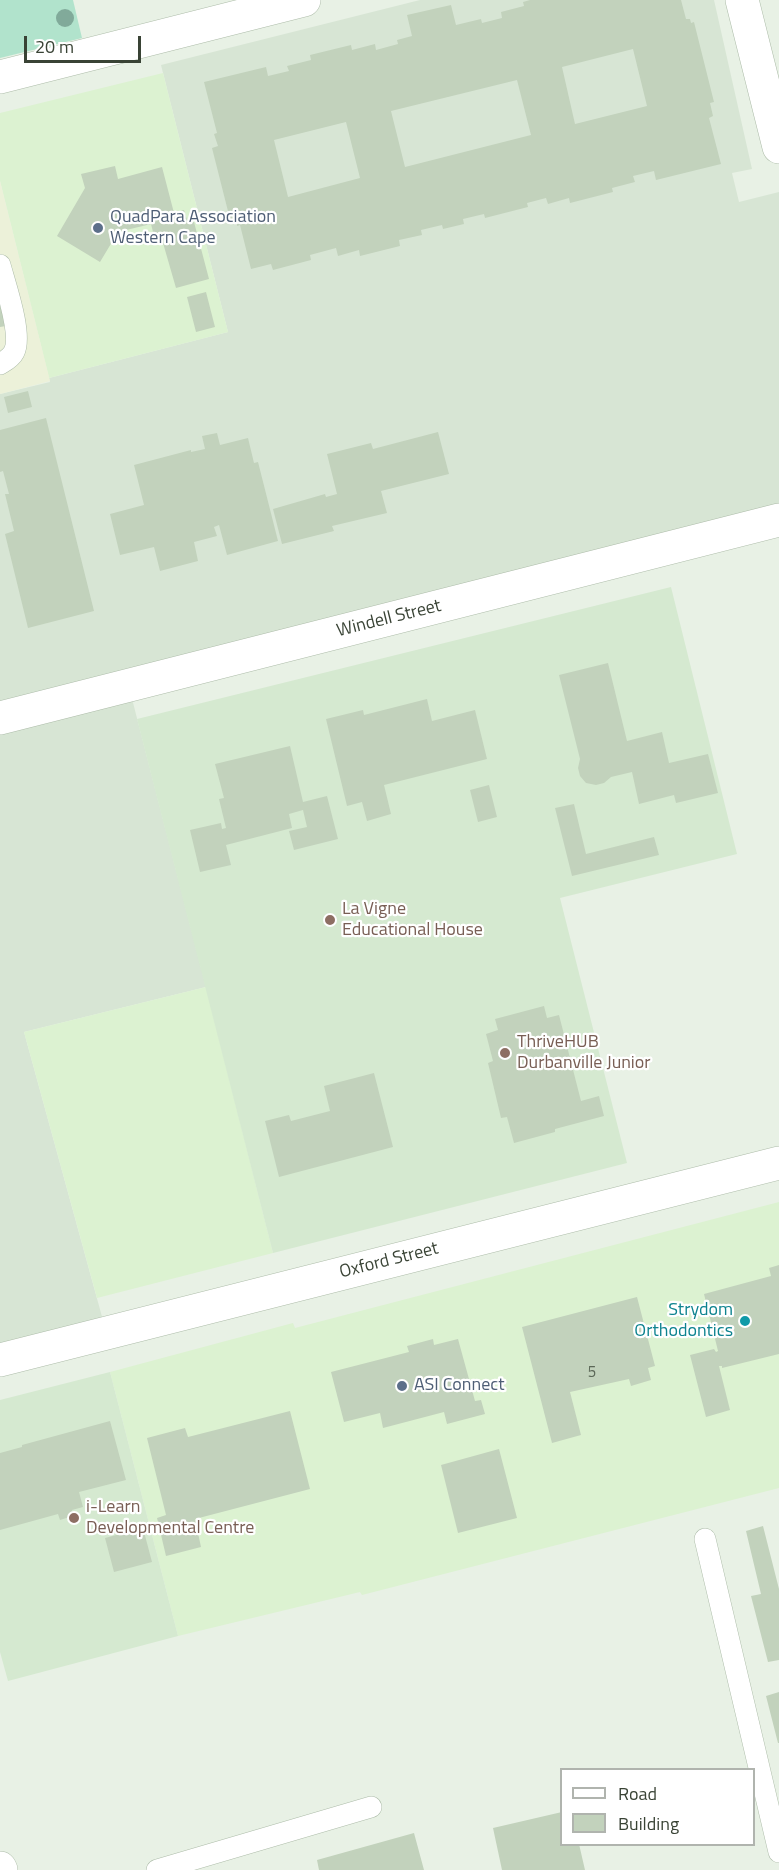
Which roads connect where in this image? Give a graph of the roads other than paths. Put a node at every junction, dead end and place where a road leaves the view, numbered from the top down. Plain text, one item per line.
1 (304, 0) edge
2 (742, 0) edge
3 (0, 77) edge
4 (779, 147) edge
5 (0, 265) edge
6 (0, 364) edge
7 (779, 520) edge
8 (0, 718) edge
9 (779, 1163) edge
10 (0, 1360) edge
11 (705, 1539) dead end
12 (371, 1807) dead end
13 (779, 1852) edge
14 (157, 1870) edge

1 - 3 street
2 - 4 street
5 - 6 lane
7 - 8 street, Windell Street
9 - 10 street, Oxford Street
11 - 13 lane
12 - 14 lane

